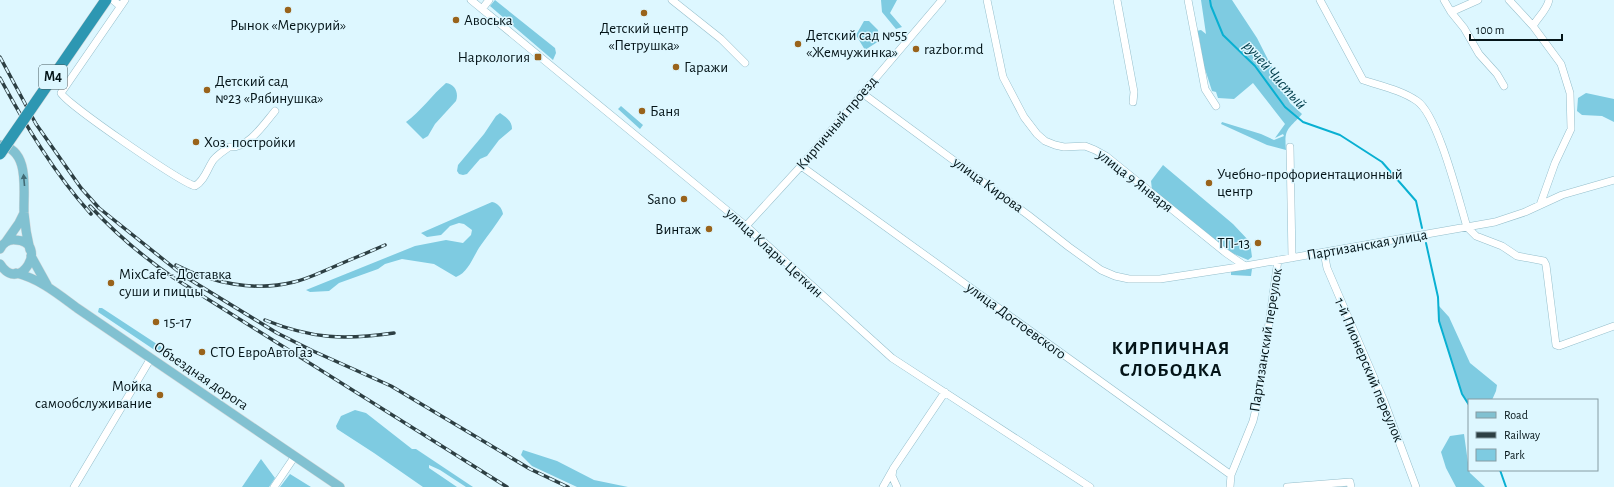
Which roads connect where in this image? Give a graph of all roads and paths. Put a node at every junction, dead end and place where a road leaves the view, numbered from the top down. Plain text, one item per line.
1 (106, 0) edge
2 (113, 0) edge
3 (472, 0) edge
4 (489, 0) edge
5 (672, 0) edge
6 (942, 0) edge
7 (987, 0) edge
8 (1117, 0) edge
9 (1188, 0) edge
10 (1320, 0) edge
11 (1444, 0) edge
12 (1478, 0) edge
13 (1509, 0) edge
14 (1549, 0) edge
15 (123, 3) edge
16 (482, 9) junction
17 (1451, 12) junction
18 (1533, 26) junction
19 (745, 63) dead end
20 (1504, 86) dead end
21 (862, 93) junction
22 (1133, 102) dead end
23 (1216, 106) dead end
24 (275, 111) dead end
25 (0, 145) edge
26 (1290, 147) dead end
27 (0, 154) edge
28 (801, 166) junction
29 (1614, 180) edge
30 (1540, 205) junction
31 (24, 213) junction
32 (746, 226) junction
33 (1467, 227) junction
34 (2, 246) edge
35 (1324, 252) junction
36 (31, 253) junction
37 (1292, 258) junction
38 (1278, 260) junction
39 (0, 264) edge
40 (1245, 266) junction
41 (13, 273) junction
42 (0, 274) edge
43 (1115, 276) joint
44 (48, 287) junction
45 (1614, 327) edge
46 (151, 358) junction
47 (945, 392) junction
48 (295, 456) junction
49 (893, 469) junction
50 (1231, 475) junction
51 (1351, 484) edge
52 (1307, 486) edge
53 (74, 487) edge
54 (274, 487) edge
55 (340, 487) edge
56 (883, 487) edge
57 (897, 487) edge
58 (1090, 487) edge
59 (1230, 487) edge
60 (1287, 487) edge
61 (1416, 487) edge

1 - 27 highway, M4, bridge
2 - 15 street
3 - 16 street, улица Клары Цеткин
4 - 16 street
5 - 19 street
6 - 21 street, Кирпичный проезд
7 - 40 street, улица 9 Января
8 - 22 street
9 - 23 street
10 - 33 street
11 - 17 street
12 - 17 street
13 - 18 street
14 - 18 street
15 - 24 street
16 - 32 street, улица Клары Цеткин
17 - 20 street
18 - 30 street
21 - 28 street, Кирпичный проезд
21 - 43 street, улица Кирова
31 -> 25 main road
26 - 37 street
28 - 32 street, Кирпичный проезд
28 - 50 street, улица Достоевского
29 - 30 street, Партизанская улица
30 - 33 street, Партизанская улица
31 - 34 main road
31 - 36 main road
32 - 47 street, улица Клары Цеткин
33 - 35 street, Партизанская улица
33 - 45 street
34 - 36 main road
35 - 37 street, Партизанская улица
35 - 61 street, 1-й Пионерский переулок
36 - 41 main road
36 - 44 main road
37 - 38 street, Партизанская улица
38 - 40 street, Партизанская улица
38 - 50 street, Партизанский переулок
39 - 41 main road
40 - 43 street, Партизанская улица
41 - 42 main road
41 - 44 main road, Объездная дорога
44 - 46 main road, Объездная дорога
46 - 48 main road, Объездная дорога
46 - 53 street
47 - 49 street
47 - 58 street, улица Клары Цеткин
48 - 54 street
48 - 55 main road, Объездная дорога
49 - 56 street
49 - 57 street
50 - 59 street, Партизанский переулок
51 - 52 street
52 - 60 street

